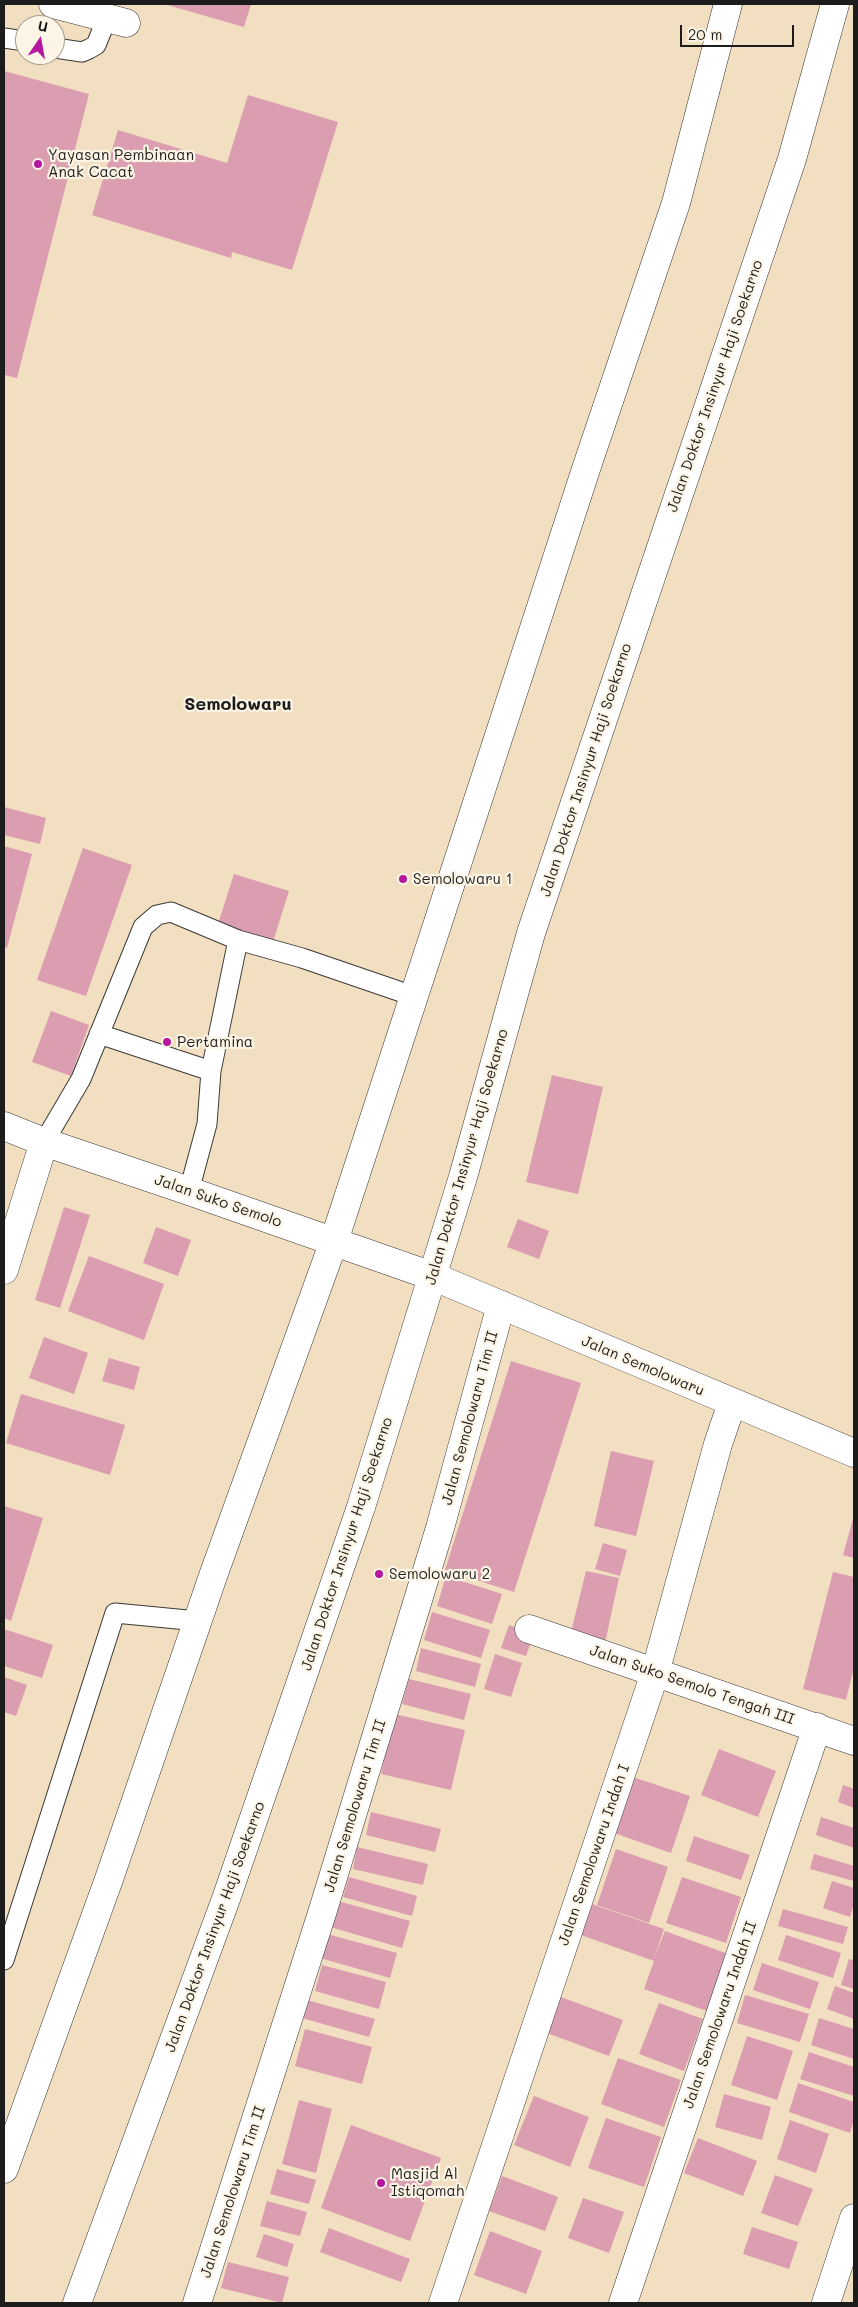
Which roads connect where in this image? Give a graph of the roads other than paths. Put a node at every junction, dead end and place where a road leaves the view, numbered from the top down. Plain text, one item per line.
1 (52, 4) edge
2 (728, 4) edge
3 (836, 4) edge
4 (117, 20) joint
5 (65, 49) edge
6 (238, 940) junction
7 (413, 996) junction
8 (99, 1034) junction
9 (211, 1071) junction
10 (4, 1126) edge
11 (44, 1142) junction
12 (189, 1191) junction
13 (334, 1240) junction
14 (4, 1270) edge
15 (432, 1276) junction
16 (501, 1305) junction
17 (732, 1403) junction
18 (854, 1453) edge
19 (198, 1621) junction
20 (529, 1629) dead end
21 (655, 1673) junction
22 (818, 1727) junction
23 (854, 1741) edge
24 (4, 1960) edge
25 (4, 2169) edge
26 (854, 2218) edge
27 (77, 2303) edge
28 (197, 2303) edge
29 (443, 2303) edge
30 (623, 2303) edge
31 (826, 2303) edge

1 - 4 main road
2 - 7 main road
3 - 15 main road, Jalan Doktor Insinyur Haji Soekarno
4 - 5 lane
6 - 7 lane
6 - 8 lane
6 - 9 lane
7 - 13 main road
8 - 9 lane
8 - 11 lane
9 - 12 lane
10 - 11 main road, Jalan Suko Semolo
11 - 12 main road, Jalan Suko Semolo
11 - 14 main road
12 - 13 main road, Jalan Suko Semolo
13 - 15 main road, Jalan Suko Semolo
13 - 19 main road
15 - 16 main road, Jalan Semolowaru
15 - 27 main road, Jalan Doktor Insinyur Haji Soekarno
16 - 17 main road, Jalan Semolowaru
16 - 28 main road, Jalan Semolowaru Tim II
17 - 18 main road, Jalan Semolowaru
17 - 21 main road, Jalan Semolowaru Indah I
19 - 24 lane
19 - 25 main road
20 - 21 main road, Jalan Suko Semolo Tengah III
21 - 22 main road, Jalan Suko Semolo Tengah III
21 - 29 main road, Jalan Semolowaru Indah I
22 - 23 main road, Jalan Suko Semolo Tengah III
22 - 30 main road, Jalan Semolowaru Indah II
26 - 31 main road

